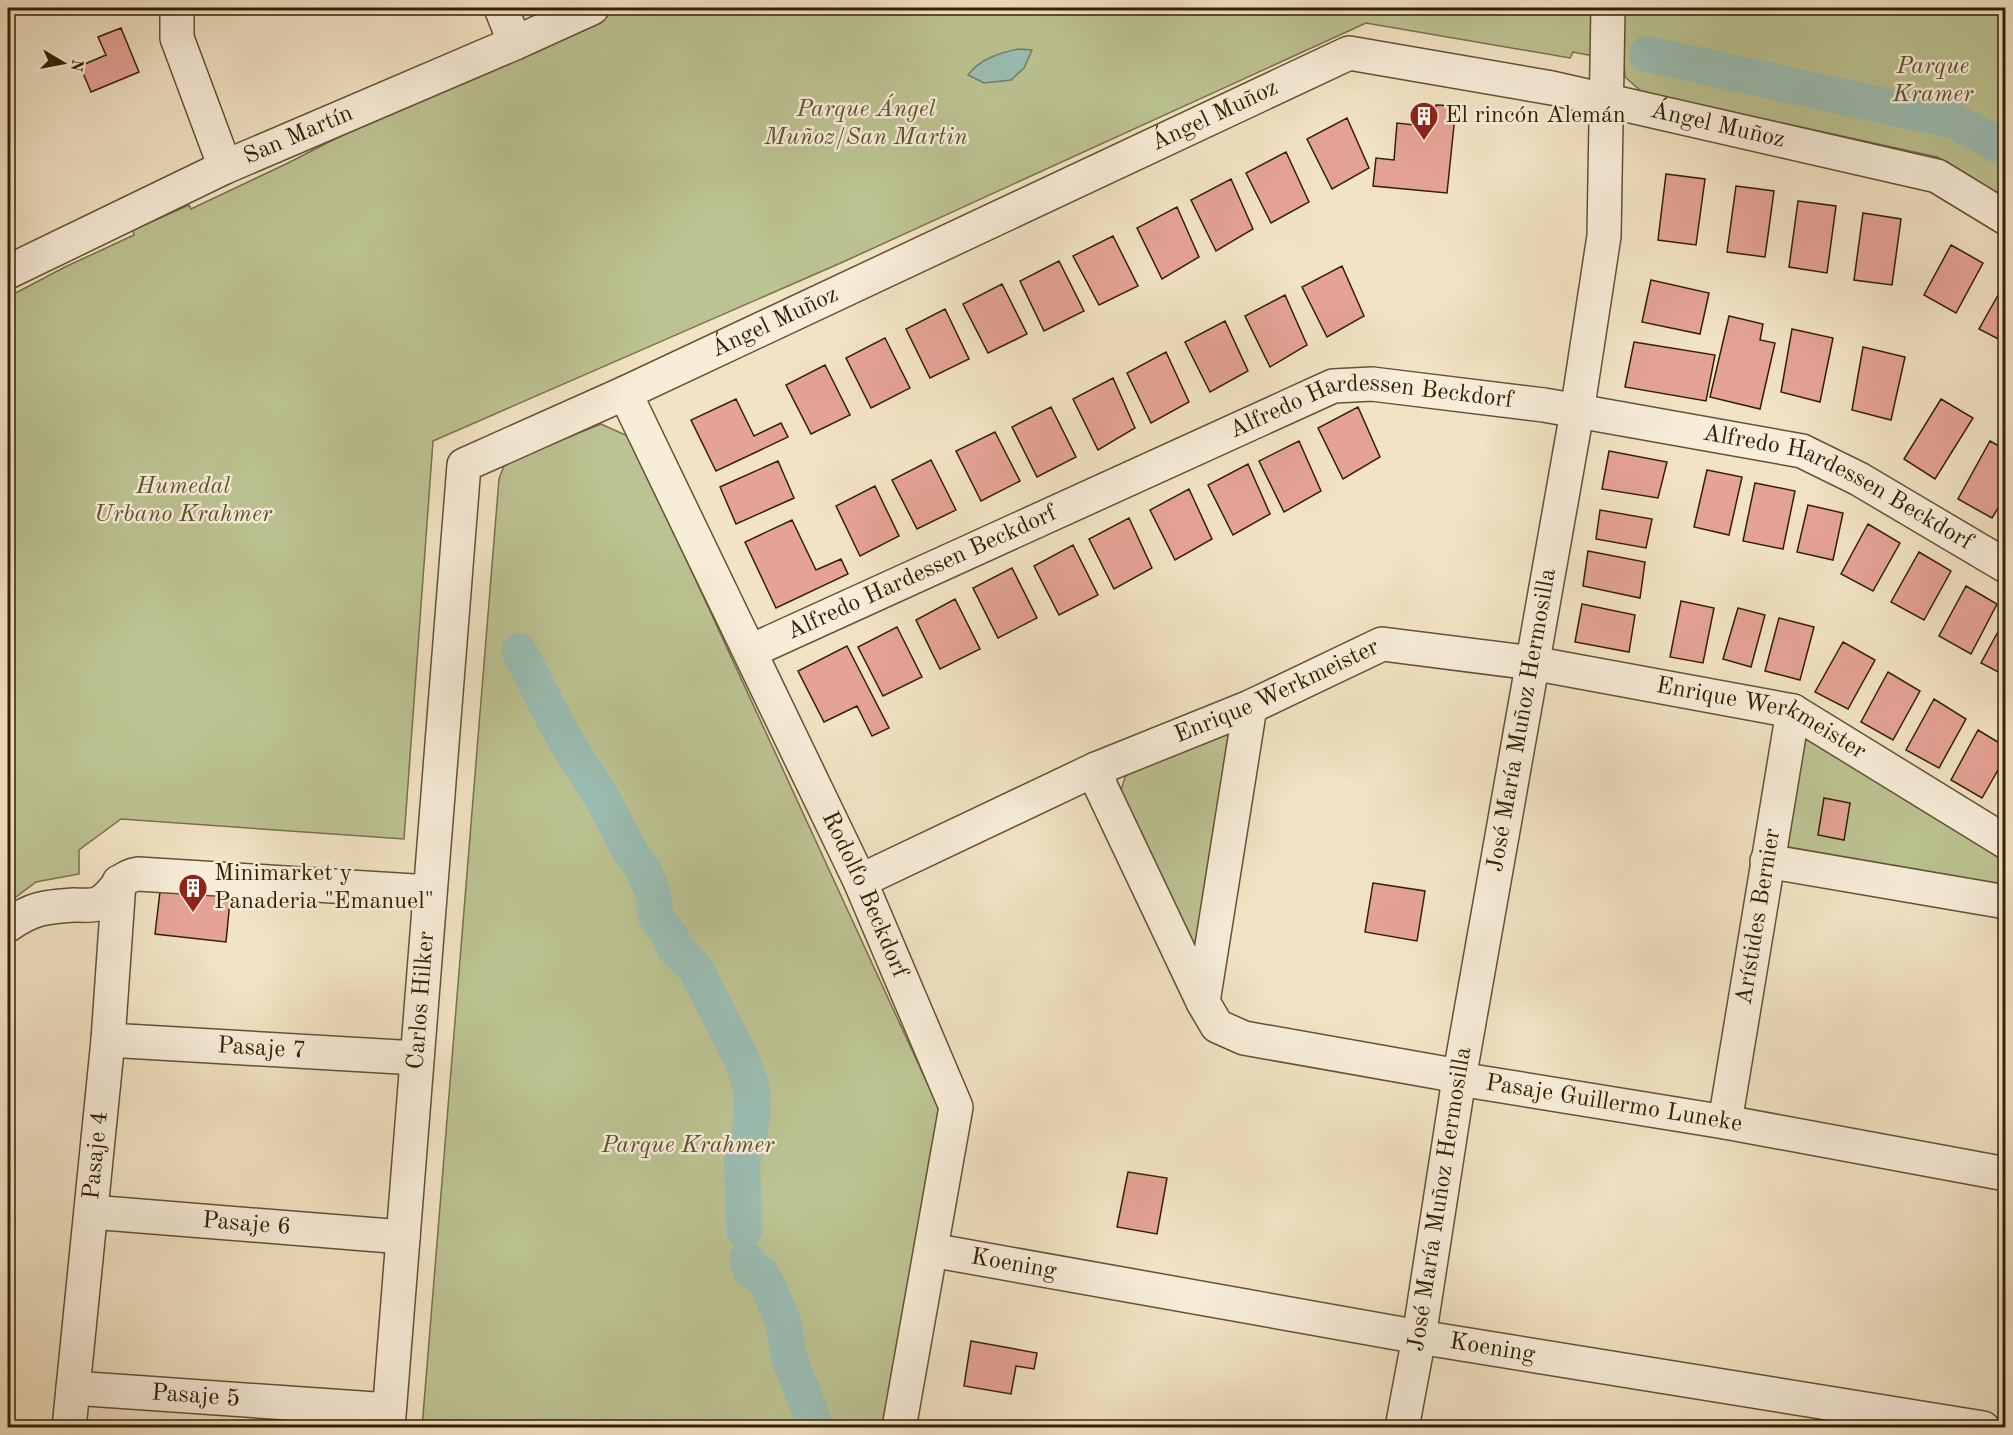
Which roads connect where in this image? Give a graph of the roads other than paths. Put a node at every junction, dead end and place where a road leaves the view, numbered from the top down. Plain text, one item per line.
1 (177, 8) edge
2 (501, 8) edge
3 (592, 8) edge
4 (1608, 8) edge
5 (515, 43) junction
6 (1607, 100) junction
7 (225, 167) junction
8 (2006, 218) edge
9 (8, 272) edge
10 (626, 393) junction
11 (1577, 412) junction
12 (464, 465) joint
13 (2006, 566) edge
14 (751, 651) junction
15 (1532, 663) junction
16 (1251, 706) junction
17 (1793, 711) junction
18 (1096, 770) junction
19 (2006, 842) edge
20 (1767, 861) junction
21 (860, 881) junction
22 (119, 882) junction
23 (430, 892) junction
24 (2006, 902) edge
25 (8, 925) edge
26 (1203, 1002) junction
27 (108, 1040) junction
28 (417, 1059) junction
29 (1459, 1078) junction
30 (1725, 1122) junction
31 (2006, 1174) edge
32 (90, 1212) junction
33 (403, 1237) junction
34 (931, 1250) junction
35 (1419, 1336) junction
36 (73, 1388) junction
37 (389, 1419) edge
38 (69, 1428) edge
39 (900, 1428) edge
40 (1402, 1428) edge
41 (1983, 1428) edge

1 - 7 street
2 - 5 street
3 - 5 street, San Martín
4 - 6 street, José María Muñoz Hermosilla
5 - 7 street, San Martín
6 - 8 street, Ángel Muñoz
6 - 10 street, Ángel Muñoz
6 - 11 street, José María Muñoz Hermosilla
7 - 9 street, San Martín
10 - 12 street, Ángel Muñoz
10 - 14 street, Rodolfo Beckdorf
11 - 13 street, Alfredo Hardessen Beckdorf
11 - 14 street, Alfredo Hardessen Beckdorf
11 - 15 street, José María Muñoz Hermosilla
12 - 23 street, Carlos Hilker
14 - 21 street, Rodolfo Beckdorf
15 - 16 street, Enrique Werkmeister
15 - 17 street, Enrique Werkmeister
15 - 29 street, José María Muñoz Hermosilla
16 - 18 street, Enrique Werkmeister
16 - 26 street
17 - 19 street, Enrique Werkmeister
17 - 20 street, Arístides Bernier
18 - 21 street, Enrique Werkmeister
18 - 26 street, Pasaje Guillermo Luneke
20 - 24 street
20 - 30 street, Arístides Bernier
21 - 34 street, Rodolfo Beckdorf
22 - 23 street
22 - 25 street
22 - 27 street, Pasaje 4
23 - 28 street, Carlos Hilker
26 - 29 street, Pasaje Guillermo Luneke
27 - 28 street, Pasaje 7
27 - 32 street, Pasaje 4
28 - 33 street, Carlos Hilker
29 - 30 street, Pasaje Guillermo Luneke
29 - 35 street, José María Muñoz Hermosilla
30 - 31 street, Pasaje Guillermo Luneke
32 - 33 street, Pasaje 6
32 - 36 street, Pasaje 4
33 - 37 street, Carlos Hilker
34 - 35 street, Koening
34 - 39 street, Rodolfo Beckdorf
35 - 40 street, José María Muñoz Hermosilla
35 - 41 street, Koening
36 - 37 street, Pasaje 5
36 - 38 street, Pasaje 4

